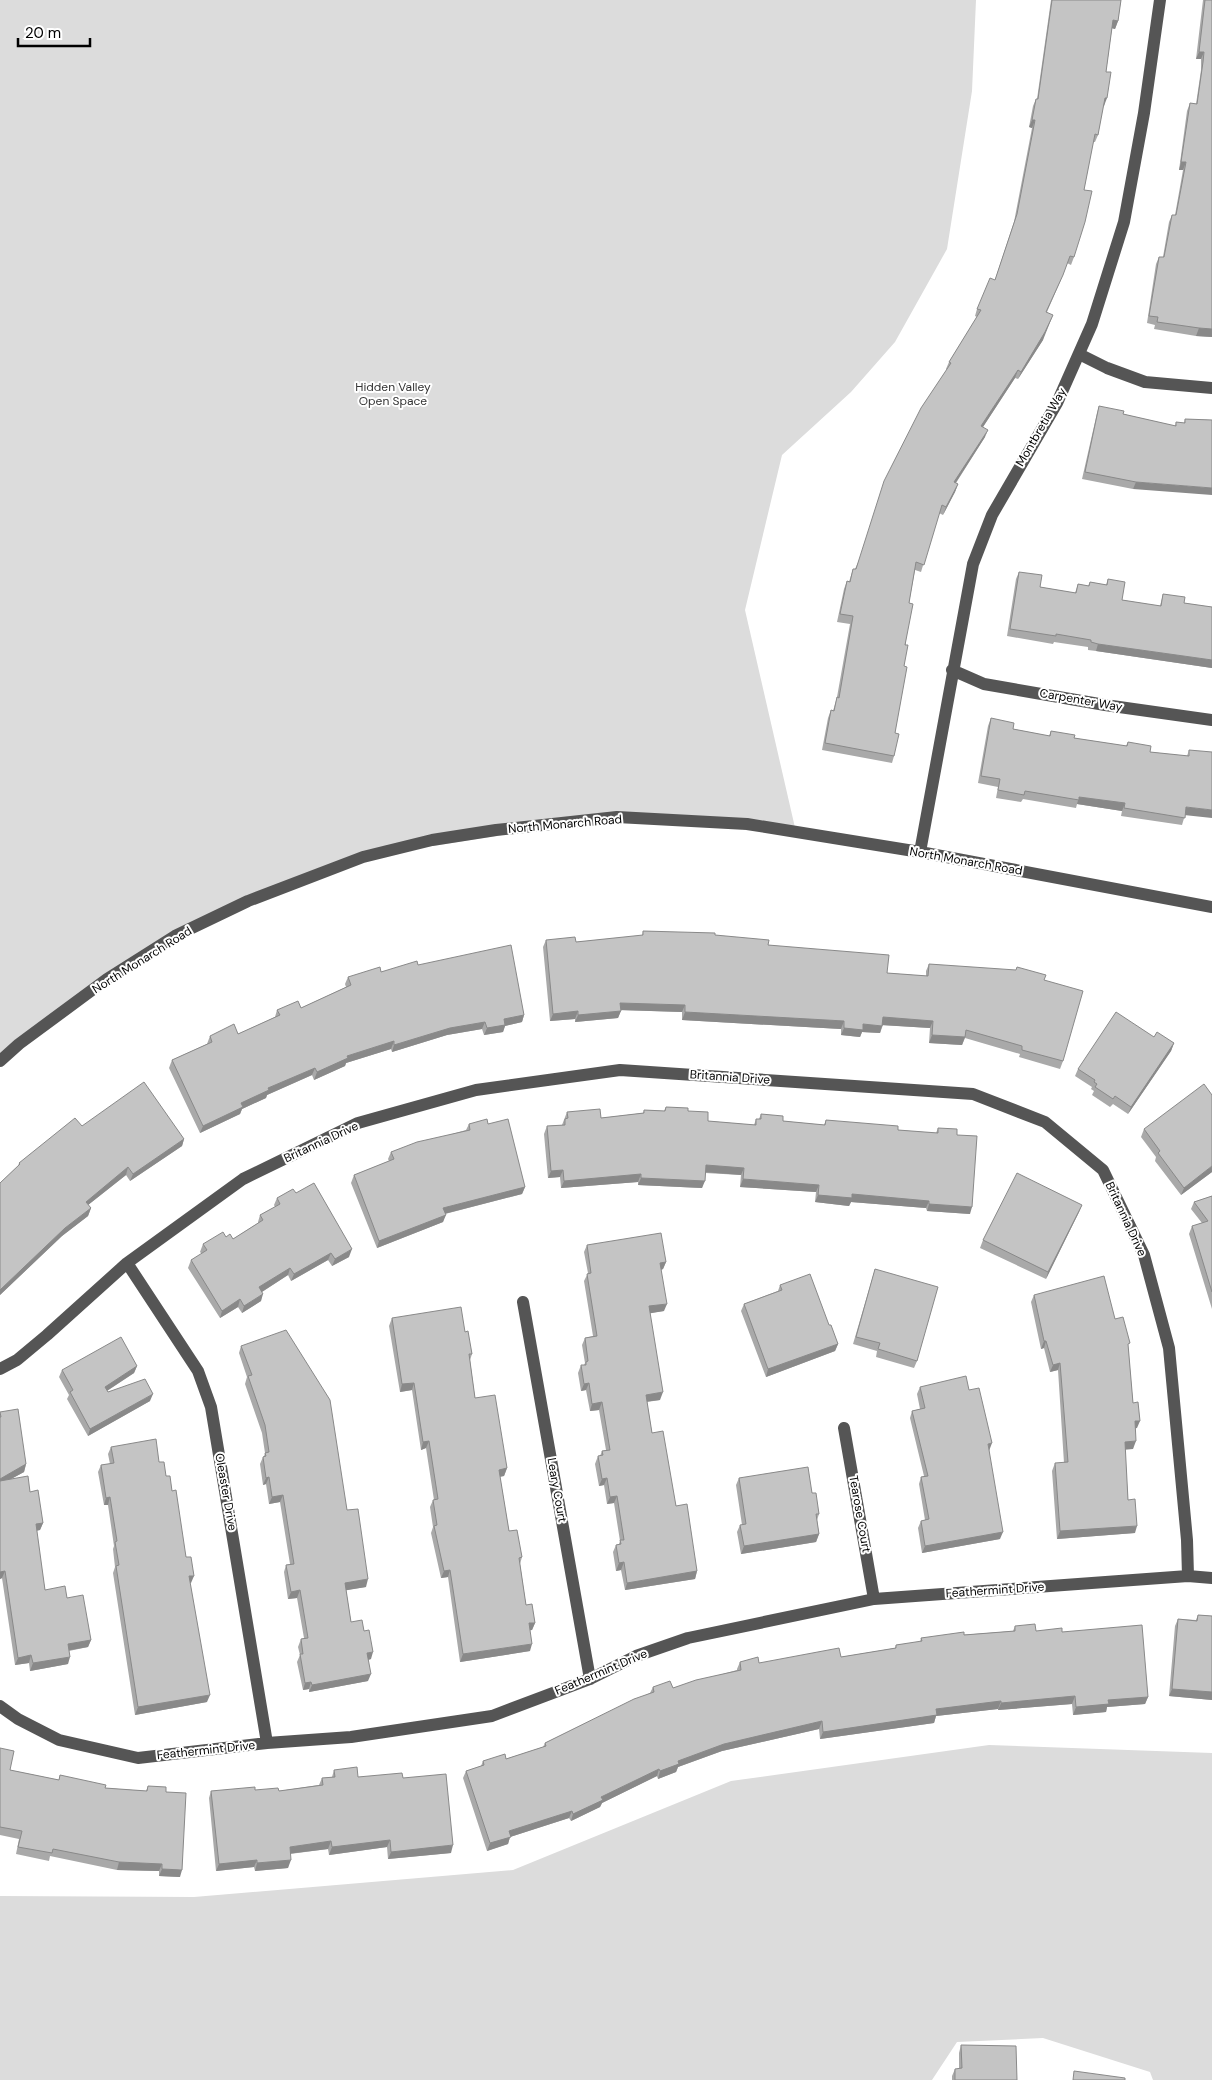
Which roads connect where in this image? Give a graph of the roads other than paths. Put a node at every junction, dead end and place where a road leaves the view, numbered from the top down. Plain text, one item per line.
1 (1160, 0) edge
2 (1079, 354) junction
3 (1212, 388) edge
4 (952, 670) junction
5 (1212, 720) edge
6 (920, 852) junction
7 (1212, 907) edge
8 (0, 1061) edge
9 (127, 1263) junction
10 (523, 1302) dead end
11 (0, 1369) edge
12 (844, 1428) dead end
13 (1188, 1576) junction
14 (1212, 1578) edge
15 (874, 1599) junction
16 (590, 1679) junction
17 (0, 1706) edge
18 (267, 1744) junction

1 - 2 street, Montbretia Way
2 - 3 street
2 - 4 street, Montbretia Way
4 - 5 street, Carpenter Way
4 - 6 street, Montbretia Way
6 - 7 street, North Monarch Road
6 - 8 street, North Monarch Road
9 - 11 street, Britannia Drive
9 - 13 street, Britannia Drive
9 - 18 street, Oleaster Drive
10 - 16 street, Leary Court
12 - 15 street, Tearose Court
13 - 14 street, Feathermint Drive
13 - 15 street, Feathermint Drive
15 - 16 street, Feathermint Drive
16 - 18 street, Feathermint Drive
17 - 18 street, Feathermint Drive

